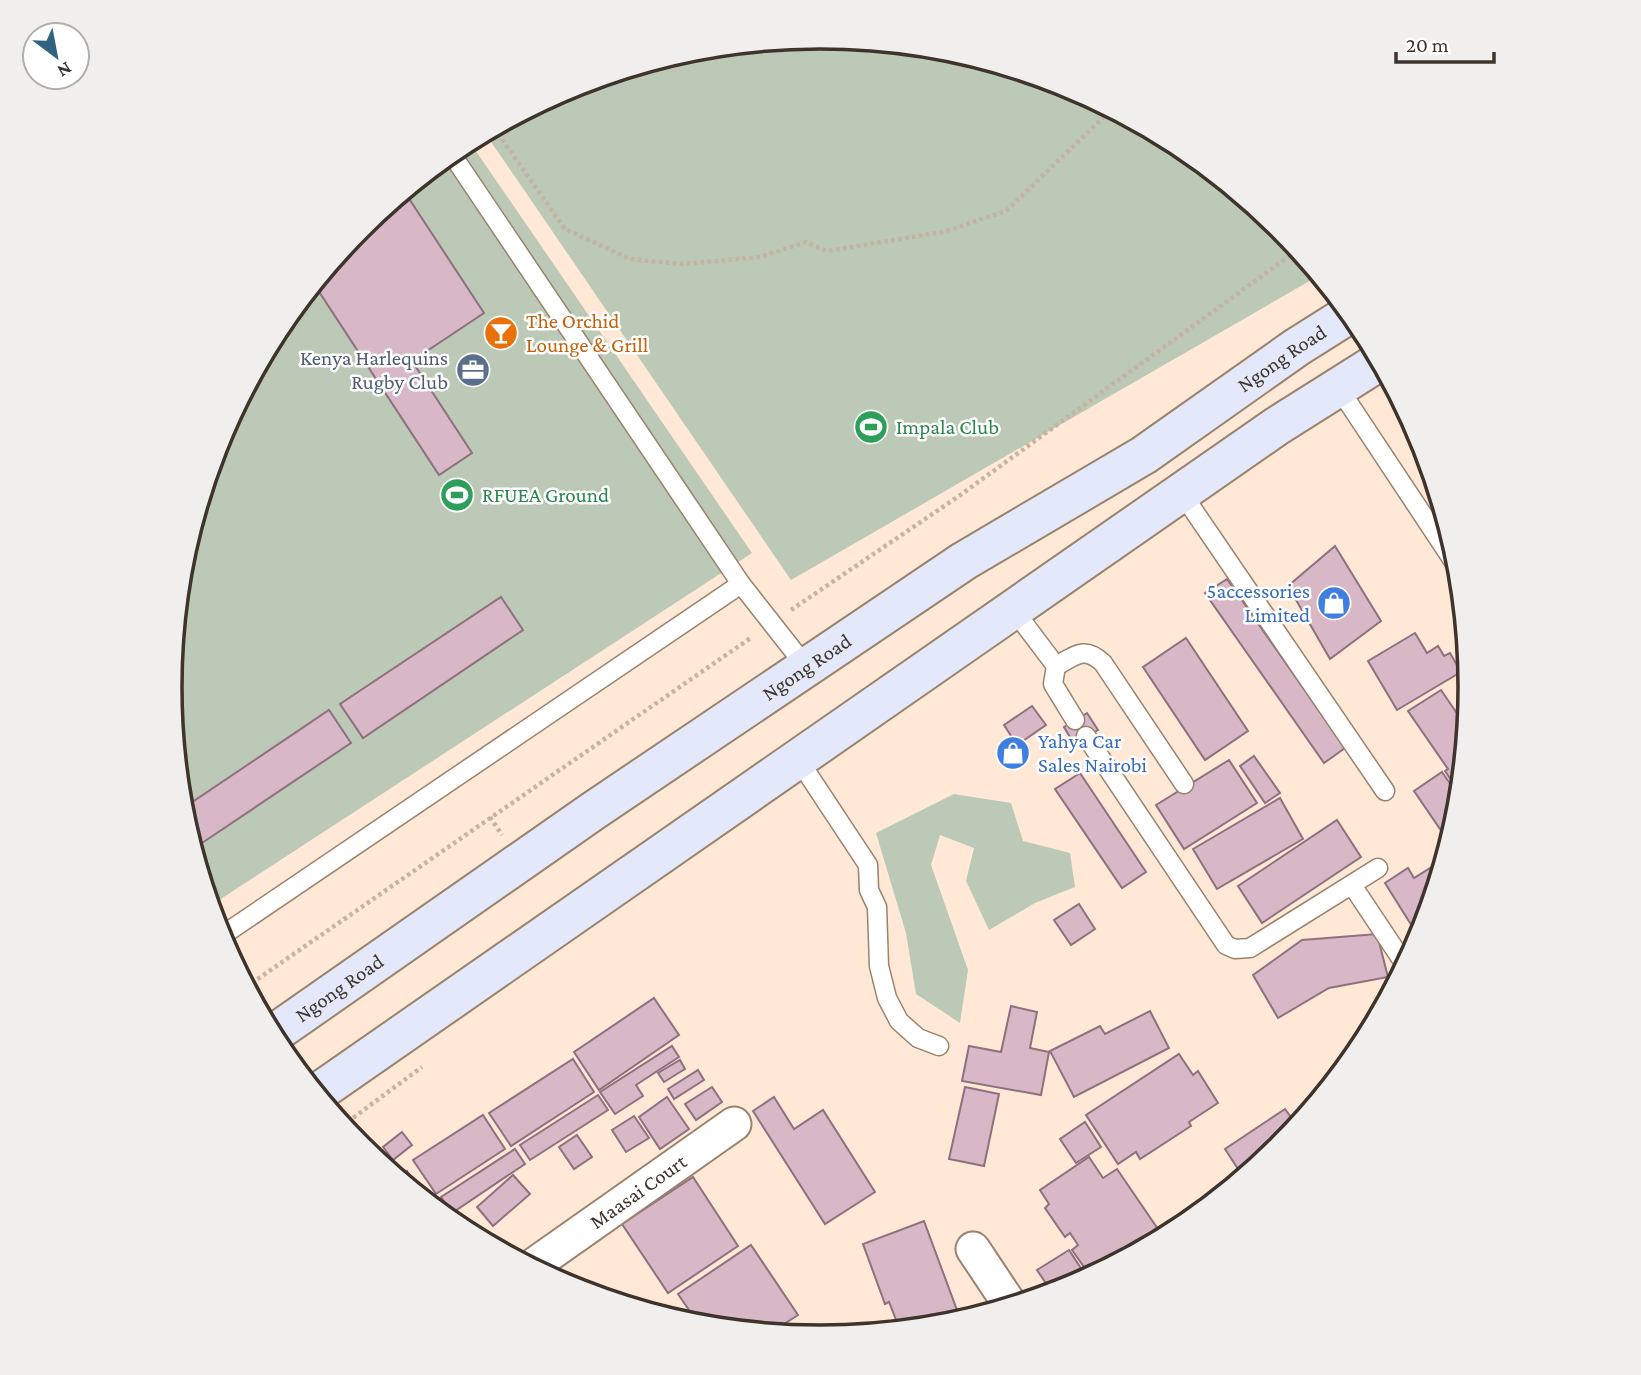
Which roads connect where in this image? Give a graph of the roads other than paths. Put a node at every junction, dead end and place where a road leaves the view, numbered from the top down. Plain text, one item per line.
1 (458, 163) edge
2 (1341, 319) edge
3 (1372, 366) edge
4 (1338, 387) junction
5 (1181, 492) junction
6 (1443, 545) edge
7 (741, 584) junction
8 (1013, 609) junction
9 (1056, 666) junction
10 (807, 667) junction
11 (1075, 720) dead end
12 (1086, 736) dead end
13 (798, 759) junction
14 (1184, 784) dead end
15 (1385, 791) dead end
16 (1378, 868) dead end
17 (1352, 884) junction
18 (230, 930) edge
19 (1399, 956) edge
20 (281, 1028) edge
21 (939, 1046) dead end
22 (324, 1088) edge
23 (734, 1124) dead end
24 (973, 1249) dead end
25 (549, 1265) edge
26 (1005, 1298) edge

1 - 7 lane
2 - 10 main road, Ngong Road
3 - 4 main road
4 - 5 main road
4 - 6 lane
5 - 8 main road
5 - 15 lane
7 - 10 lane
7 - 18 lane
8 - 9 lane
8 - 13 main road
9 - 11 lane
9 - 14 lane
10 - 20 main road, Ngong Road
12 - 17 lane
13 - 21 lane
13 - 22 main road
16 - 17 lane
17 - 19 lane
23 - 25 street, Maasai Court
24 - 26 street

